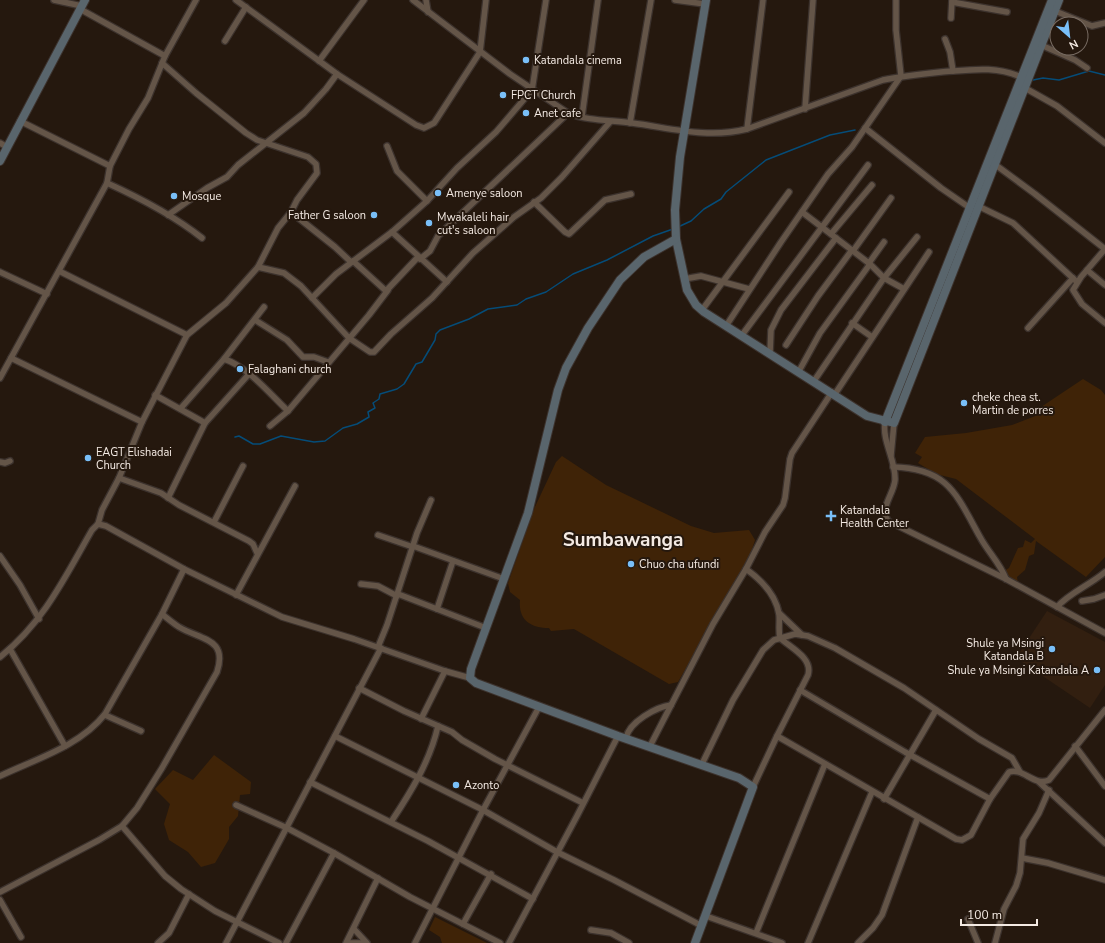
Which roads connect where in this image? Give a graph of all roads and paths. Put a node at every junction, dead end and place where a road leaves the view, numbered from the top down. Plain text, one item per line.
1 (54, 0) edge
2 (196, 0) edge
3 (236, 0) edge
4 (364, 0) edge
5 (413, 0) edge
6 (426, 0) edge
7 (486, 0) edge
8 (546, 0) edge
9 (598, 0) edge
10 (651, 0) edge
11 (675, 0) edge
12 (763, 0) edge
13 (813, 0) edge
14 (896, 0) edge
15 (1052, 0) edge
16 (1059, 0) edge
17 (952, 1) edge
18 (705, 2) edge
19 (82, 5) edge
20 (246, 7) junction
21 (1055, 11) junction
22 (428, 12) junction
23 (1007, 12) dead end
24 (951, 18) dead end
25 (1104, 24) edge
26 (945, 39) dead end
27 (225, 41) dead end
28 (1041, 45) junction
29 (480, 52) junction
30 (165, 56) junction
31 (319, 61) junction
32 (162, 63) junction
33 (1087, 68) dead end
34 (953, 71) junction
35 (337, 74) junction
36 (901, 76) junction
37 (1023, 78) junction
38 (1025, 88) junction
39 (532, 90) junction
40 (805, 109) junction
41 (568, 113) junction
42 (582, 116) junction
43 (20, 121) junction
44 (610, 122) junction
45 (630, 123) junction
46 (865, 128) junction
47 (747, 129) junction
48 (685, 132) junction
49 (267, 143) junction
50 (1105, 143) edge
51 (3, 145) edge
52 (387, 146) dead end
53 (0, 161) edge
54 (992, 163) junction
55 (110, 166) junction
56 (868, 166) dead end
57 (107, 183) junction
58 (872, 185) dead end
59 (789, 192) dead end
60 (631, 194) dead end
61 (891, 198) dead end
62 (427, 201) junction
63 (534, 202) junction
64 (974, 207) junction
65 (291, 212) junction
66 (802, 212) junction
67 (168, 215) junction
68 (822, 226) junction
69 (392, 232) junction
70 (675, 232) junction
71 (831, 234) junction
72 (917, 237) dead end
73 (202, 238) dead end
74 (836, 238) junction
75 (884, 242) dead end
76 (1105, 249) edge
77 (852, 251) junction
78 (929, 252) dead end
79 (419, 258) junction
80 (352, 262) junction
81 (869, 264) junction
82 (258, 267) junction
83 (1087, 270) junction
84 (59, 271) junction
85 (0, 272) edge
86 (884, 278) junction
87 (684, 279) junction
88 (1075, 280) junction
89 (447, 282) junction
90 (723, 282) junction
91 (1105, 285) edge
92 (904, 289) junction
93 (388, 290) junction
94 (749, 290) junction
95 (47, 294) junction
96 (312, 298) junction
97 (264, 307) dead end
98 (702, 310) junction
99 (255, 320) junction
100 (852, 323) junction
101 (1105, 323) edge
102 (726, 326) junction
103 (1028, 328) dead end
104 (187, 335) junction
105 (742, 335) junction
106 (872, 337) junction
107 (349, 338) junction
108 (786, 345) dead end
109 (770, 353) junction
110 (11, 358) junction
111 (224, 359) junction
112 (328, 362) junction
113 (799, 371) junction
114 (249, 374) junction
115 (0, 378) edge
116 (814, 381) junction
117 (833, 394) junction
118 (155, 395) junction
119 (181, 408) junction
120 (288, 411) junction
121 (142, 422) junction
122 (885, 422) junction
123 (205, 423) junction
124 (894, 423) junction
125 (270, 426) dead end
126 (890, 457) junction
127 (10, 460) dead end
128 (0, 462) edge
129 (243, 466) dead end
130 (893, 467) junction
131 (119, 478) junction
132 (295, 486) dead end
133 (168, 498) junction
134 (431, 500) dead end
135 (214, 522) junction
136 (98, 524) junction
137 (378, 535) dead end
138 (413, 547) junction
139 (257, 553) junction
140 (0, 556) edge
141 (453, 561) junction
142 (184, 569) junction
143 (746, 569) junction
144 (1105, 572) edge
145 (504, 579) junction
146 (1006, 579) junction
147 (361, 584) dead end
148 (236, 595) junction
149 (397, 595) junction
150 (1105, 595) edge
151 (1082, 601) dead end
152 (1058, 608) junction
153 (437, 609) junction
154 (779, 613) junction
155 (162, 614) junction
156 (39, 619) junction
157 (486, 628) junction
158 (1105, 633) edge
159 (803, 636) junction
160 (780, 638) junction
161 (379, 648) junction
162 (10, 649) junction
163 (0, 657) edge
164 (445, 671) junction
165 (470, 678) junction
166 (359, 688) junction
167 (800, 690) junction
168 (671, 705) junction
169 (539, 707) junction
170 (936, 710) junction
171 (105, 714) junction
172 (1104, 714) edge
173 (421, 719) junction
174 (438, 726) junction
175 (141, 731) dead end
176 (335, 736) junction
177 (777, 736) junction
178 (622, 737) junction
179 (65, 746) junction
180 (650, 746) junction
181 (1075, 746) junction
182 (910, 754) junction
183 (507, 764) junction
184 (702, 764) junction
185 (825, 764) junction
186 (1020, 772) junction
187 (0, 776) edge
188 (417, 777) junction
189 (310, 782) junction
190 (1039, 782) junction
191 (753, 786) junction
192 (1105, 786) edge
193 (1049, 790) junction
194 (872, 792) junction
195 (884, 799) junction
196 (990, 799) junction
197 (583, 803) junction
198 (236, 805) dead end
199 (482, 810) junction
200 (918, 817) junction
201 (391, 822) junction
202 (122, 826) junction
203 (287, 828) junction
204 (1105, 843) edge
205 (557, 852) junction
206 (334, 853) junction
207 (459, 857) junction
208 (1022, 858) junction
209 (491, 874) junction
210 (378, 878) junction
211 (1105, 880) edge
212 (0, 892) edge
213 (189, 894) junction
214 (533, 899) junction
215 (0, 900) edge
216 (433, 908) junction
217 (706, 916) junction
218 (968, 919) dead end
219 (237, 922) junction
220 (463, 924) junction
221 (702, 926) junction
222 (354, 929) junction
223 (591, 930) dead end
224 (756, 933) junction
225 (616, 936) junction
226 (21, 937) dead end
227 (158, 943) edge
228 (226, 943) edge
229 (279, 943) edge
230 (286, 943) edge
231 (346, 943) edge
232 (367, 943) edge
233 (415, 943) edge
234 (500, 943) edge
235 (509, 943) edge
236 (618, 943) edge
237 (628, 943) edge
238 (695, 943) edge
239 (782, 943) edge
240 (808, 943) edge
241 (858, 943) edge
242 (978, 943) edge
243 (995, 943) edge

1 - 19 street
2 - 30 street
3 - 20 street
4 - 31 street
5 - 22 street
6 - 22 street
7 - 29 street
8 - 39 street
9 - 42 street
10 - 45 street
11 - 18 street
12 - 47 street
13 - 40 street
14 - 36 street
15 - 37 street
16 - 21 street
17 - 23 street
17 - 24 street
18 - 48 street
19 - 30 street
19 - 43 street
20 - 27 street
20 - 31 street
21 - 25 street
21 - 28 street
22 - 29 street
26 - 34 street
28 - 33 street
28 - 38 street
29 - 35 street
29 - 39 street
30 - 32 street
31 - 35 street
32 - 49 street
32 - 55 street
34 - 36 street
34 - 37 street
35 - 49 street
36 - 40 street
36 - 46 street
37 - 54 street
38 - 50 street
38 - 54 street
39 - 41 street
39 - 62 street
40 - 47 street
41 - 42 street
41 - 79 street
42 - 44 street
43 - 51 street
43 - 55 street
44 - 45 street
44 - 63 street
45 - 48 street
46 - 64 street
46 - 66 street
47 - 48 street
48 - 70 street
49 - 65 street
49 - 67 street
51 - 53 street
52 - 62 street
54 - 64 street
54 - 76 street
55 - 57 street
56 - 68 street
57 - 67 street
57 - 84 street
58 - 71 street
59 - 90 street
60 - 63 street
61 - 77 street
62 - 69 street
63 - 89 street
64 - 88 street
64 - 122 street
64 - 124 street
65 - 80 street
65 - 82 street
66 - 68 street
66 - 94 street
67 - 73 street
68 - 71 street
68 - 105 street
69 - 79 street
69 - 80 street
70 - 87 street
70 - 145 street
71 - 74 street
72 - 86 street
74 - 77 street
74 - 109 street
75 - 81 street
76 - 83 street
77 - 81 street
77 - 108 street
78 - 92 street
79 - 89 street
79 - 93 street
80 - 93 street
80 - 96 street
81 - 86 street
81 - 113 street
82 - 96 street
82 - 104 street
83 - 88 street
83 - 91 street
84 - 95 street
84 - 104 street
85 - 95 street
86 - 92 street
86 - 100 street
87 - 90 street
87 - 98 street
88 - 101 street
88 - 103 street
89 - 107 street
90 - 94 street
90 - 98 street
92 - 106 street
93 - 107 street
94 - 102 street
95 - 110 street
96 - 107 street
97 - 99 street
98 - 102 street
99 - 111 street
99 - 112 street
100 - 106 street
100 - 116 street
102 - 105 street
104 - 118 street
105 - 109 street
106 - 117 street
107 - 112 street
109 - 113 street
110 - 115 street
110 - 121 street
111 - 114 street
111 - 119 street
112 - 120 street
113 - 116 street
114 - 120 street
114 - 123 street
116 - 117 street
117 - 122 street
117 - 143 street
118 - 119 street
118 - 121 street
119 - 123 street
120 - 125 street
121 - 131 street
122 - 124 street
122 - 126 street
123 - 133 street
124 - 126 street
126 - 130 street
127 - 128 street
129 - 135 street
130 - 146 street
130 - 146 street
131 - 133 street
131 - 136 street
132 - 139 street
133 - 135 street
134 - 138 street
135 - 139 street
136 - 142 street
136 - 156 street
137 - 138 street
138 - 141 street
138 - 149 street
139 - 148 street
140 - 156 street
141 - 145 street
141 - 153 street
142 - 148 street
142 - 155 street
143 - 154 street
143 - 168 street
144 - 152 street
145 - 157 street
146 - 152 street
147 - 149 street
148 - 161 street
149 - 153 street
149 - 161 street
150 - 151 street
152 - 158 street
153 - 157 street
154 - 159 street
154 - 160 street
155 - 171 street
155 - 202 street
156 - 162 street
157 - 165 street
159 - 160 street
159 - 170 street
160 - 167 street
160 - 184 street
161 - 164 street
161 - 166 street
162 - 163 street
162 - 179 street
164 - 165 street
164 - 173 street
165 - 169 street
166 - 173 street
166 - 176 street
167 - 177 street
167 - 182 street
168 - 178 street
168 - 180 street
169 - 178 street
169 - 183 street
170 - 182 street
170 - 186 street
171 - 175 street
171 - 179 street
172 - 181 street
173 - 174 street
174 - 183 street
174 - 188 street
176 - 188 street
176 - 189 street
177 - 185 street
177 - 191 street
178 - 180 street
178 - 197 street
179 - 187 street
180 - 184 street
181 - 190 street
181 - 192 street
182 - 195 street
182 - 196 street
183 - 197 street
183 - 199 street
184 - 191 street
185 - 194 street
185 - 224 street
186 - 190 street
186 - 196 street
188 - 199 street
188 - 201 street
189 - 201 street
189 - 203 street
190 - 193 street
191 - 217 street
193 - 204 street
193 - 208 street
194 - 195 street
194 - 240 street
195 - 200 street
196 - 200 street
197 - 205 street
198 - 203 street
199 - 205 street
199 - 207 street
200 - 241 street
201 - 207 street
202 - 212 street
202 - 213 street
203 - 206 street
203 - 219 street
205 - 214 street
205 - 221 street
206 - 210 street
206 - 230 street
207 - 209 street
207 - 216 street
208 - 211 street
208 - 243 street
209 - 214 street
209 - 220 street
210 - 216 street
210 - 222 street
213 - 219 street
213 - 227 street
214 - 235 street
215 - 226 street
216 - 220 street
216 - 233 street
217 - 221 street
217 - 224 street
218 - 242 street
219 - 228 street
219 - 229 street
220 - 234 street
221 - 238 street
222 - 231 street
222 - 232 street
223 - 225 street
224 - 239 street
225 - 236 street
225 - 237 street
231 - 232 street

